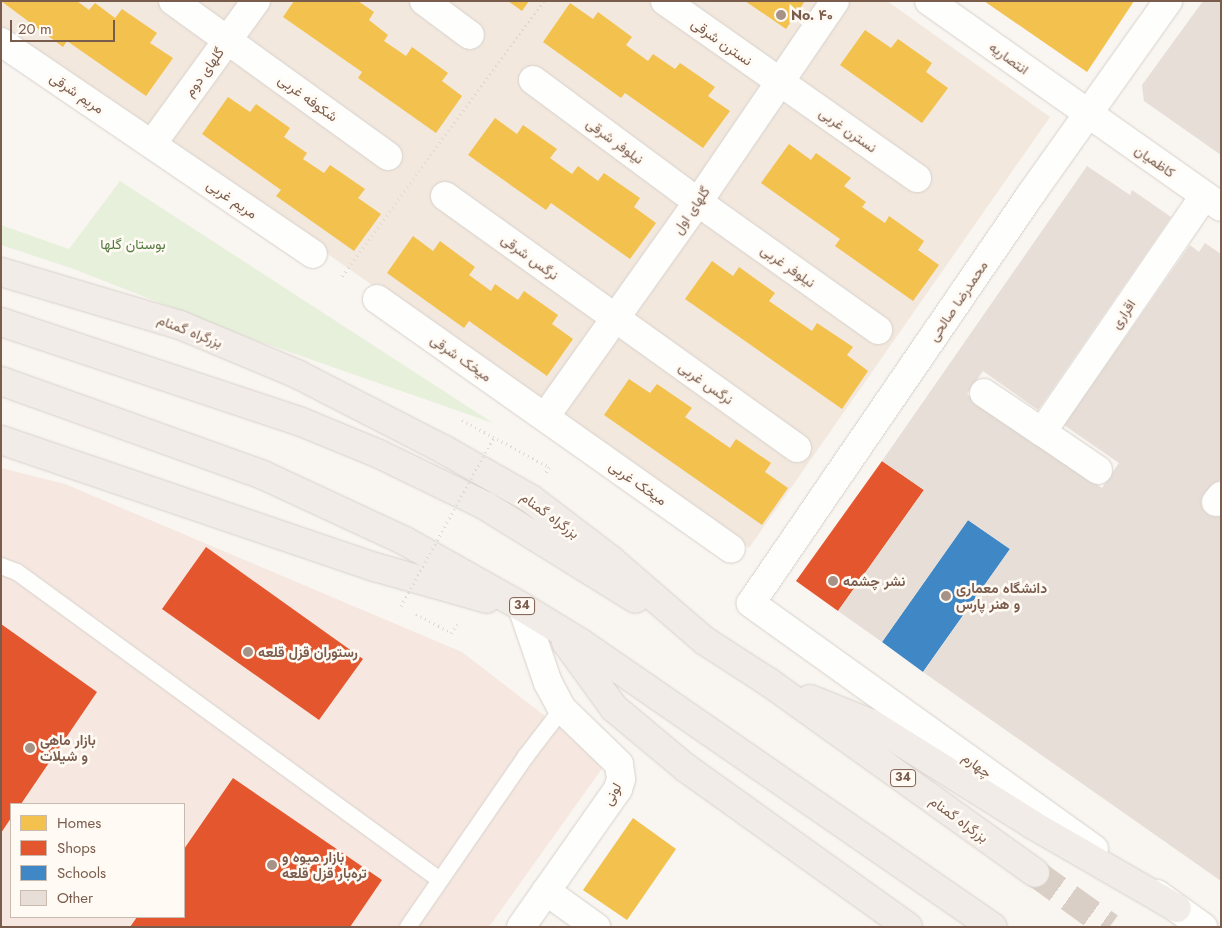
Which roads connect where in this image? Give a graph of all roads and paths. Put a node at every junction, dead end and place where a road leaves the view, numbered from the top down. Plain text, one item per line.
1 (173, 1) edge
2 (256, 1) edge
3 (424, 1) edge
4 (544, 1) edge
5 (665, 1) edge
6 (835, 1) edge
7 (929, 1) edge
8 (1168, 1) edge
9 (470, 35) dead end
10 (227, 40) junction
11 (1, 42) edge
12 (533, 80) dead end
13 (779, 82) junction
14 (1089, 115) junction
15 (152, 144) junction
16 (388, 156) dead end
17 (917, 178) dead end
18 (445, 196) dead end
19 (698, 202) junction
20 (1212, 202) edge
21 (313, 254) dead end
22 (1, 272) edge
23 (342, 276) dead end
24 (377, 299) dead end
25 (615, 319) junction
26 (1, 322) edge
27 (878, 330) dead end
28 (1, 381) edge
29 (984, 393) dead end
30 (545, 417) junction
31 (460, 419) dead end
32 (1042, 432) junction
33 (494, 438) junction
34 (1, 440) edge
35 (797, 448) dead end
36 (548, 468) dead end
37 (1098, 470) dead end
38 (730, 549) dead end
39 (1, 566) edge
40 (752, 603) joint
41 (522, 606) junction
42 (554, 626) junction
43 (451, 633) dead end
44 (705, 642) junction
45 (770, 683) junction
46 (562, 709) junction
47 (526, 756) junction
48 (619, 764) junction
49 (1035, 873) tunnel mouth
50 (440, 880) junction
51 (546, 891) junction
52 (1177, 908) junction
53 (408, 927) edge
54 (521, 927) edge
55 (596, 927) edge
56 (908, 927) edge
57 (992, 927) edge
58 (1203, 927) edge

1 - 10 street, شکوفه غربی
2 - 10 street, گلهای دوم
3 - 9 street
4 - 23 path
5 - 13 street, نسترن شرقی
6 - 13 street, گلهای اول
7 - 14 street, انتصاریه
8 - 14 street, محمدرضا صالحی
10 - 15 street, گلهای دوم
10 - 16 street, شکوفه غربی
11 - 15 street, مریم شرقی
12 - 19 street, نیلوفر شرقی
13 - 17 street, نسترن غربی
13 - 19 street, گلهای اول
14 - 20 street, کاظمیان
14 - 40 street, محمدرضا صالحی
15 - 21 street, مریم غربی
18 - 25 street, نرگس شرقی
19 - 25 street, گلهای اول
19 - 27 street, نیلوفر غربی
20 - 32 street, اقراری
22 - 44 highway, بزرگراه گمنام / 34
24 - 30 street, میخک شرقی
25 - 30 street, گلهای اول
25 - 35 street, نرگس غربی
26 - 44 highway
28 - 41 highway, 34
29 - 32 street
30 - 38 street, میخک غربی
31 - 33 path
32 - 37 street
33 - 36 path
33 - 43 path, bridge
34 - 41 highway
39 - 50 lane
40 - 52 street, چهارم
41 - 42 highway, 34
41 - 46 street, لونی
42 - 56 highway
42 - 57 highway, 34
44 - 45 highway, بزرگراه گمنام / 34
45 - 49 highway, بزرگراه گمنام / 34
45 - 52 highway
46 - 47 lane
46 - 48 street, لونی
47 - 48 lane
47 - 50 lane
48 - 51 street, لونی
50 - 53 lane
51 - 54 street, لونی
51 - 55 street
52 - 58 street, چهارم

